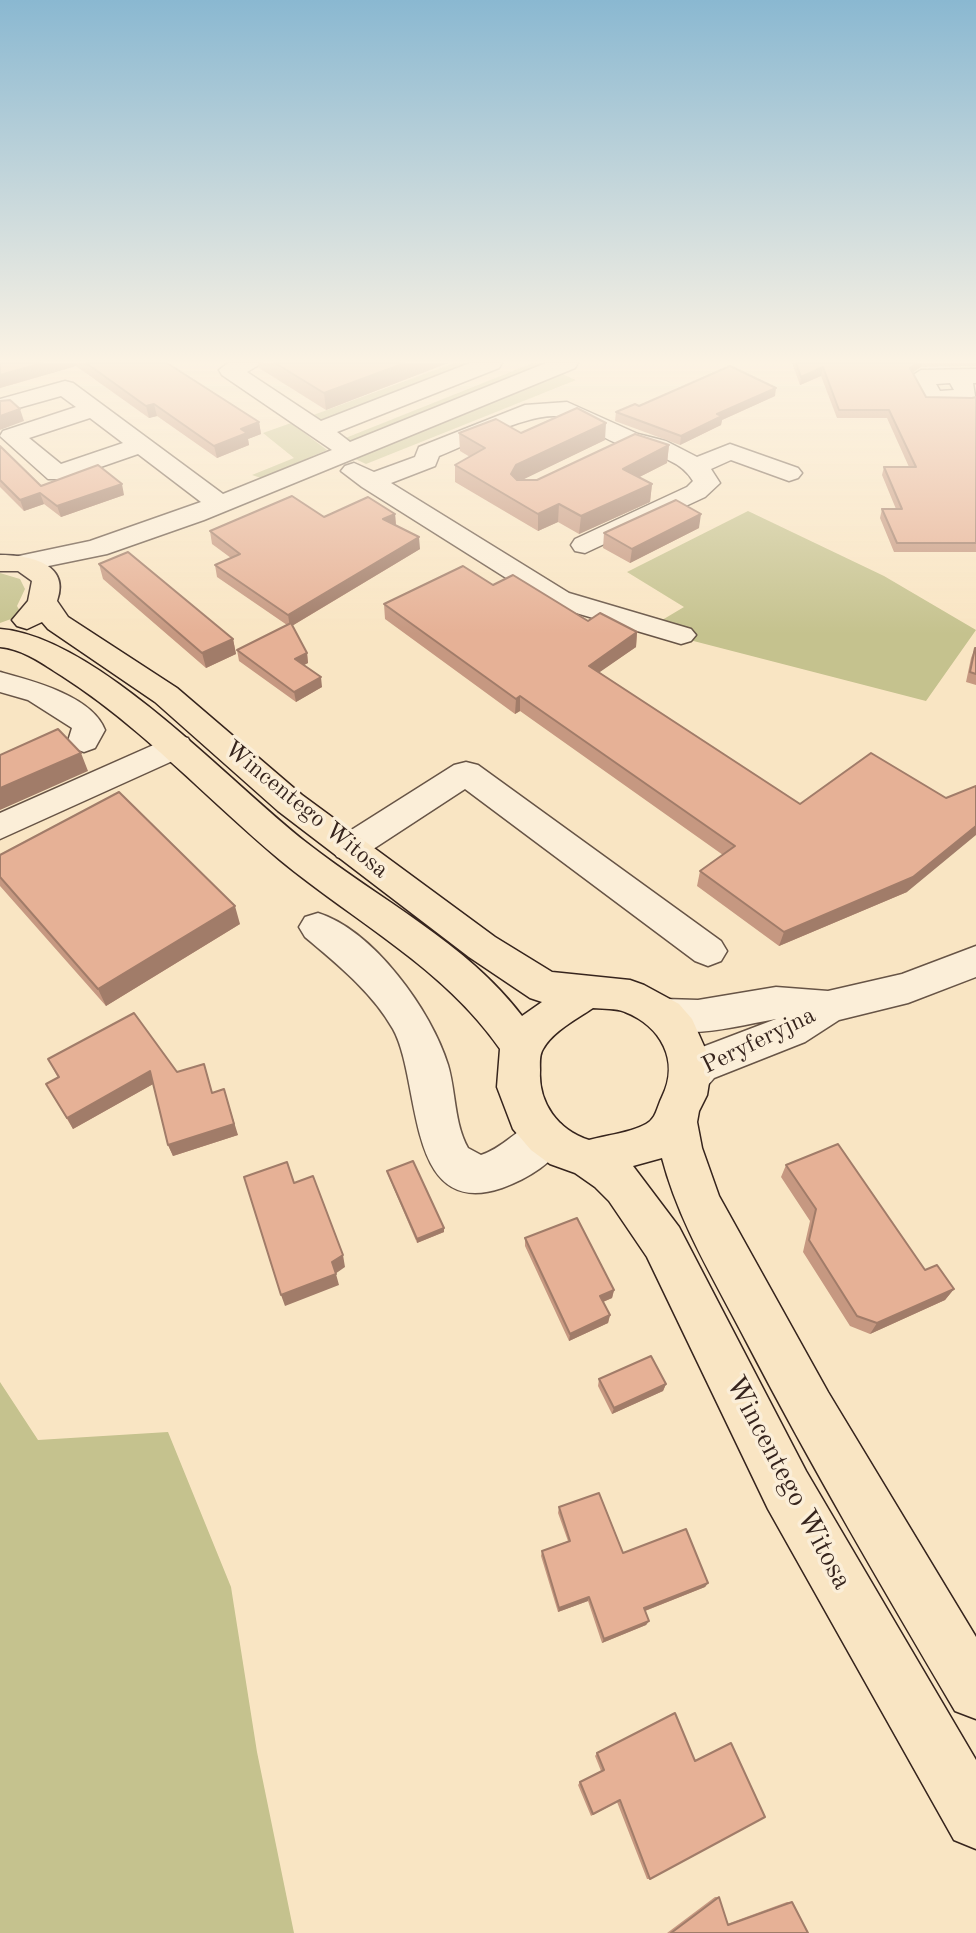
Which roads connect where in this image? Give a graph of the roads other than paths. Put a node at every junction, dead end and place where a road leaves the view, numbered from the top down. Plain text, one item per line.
1 (32, 453) edge
2 (117, 453) edge
3 (152, 453) edge
4 (341, 453) joint
5 (428, 453) edge
6 (607, 453) edge
7 (671, 453) edge
8 (725, 453) edge
9 (736, 453) edge
10 (600, 457) edge
11 (697, 466) junction
12 (789, 473) dead end
13 (371, 482) junction
14 (220, 504) junction
15 (157, 527) junction
16 (585, 545) dead end
17 (9, 561) edge
18 (45, 592) junction
19 (0, 635) edge
20 (681, 635) dead end
21 (0, 682) edge
22 (84, 741) dead end
23 (176, 746) junction
24 (0, 827) edge
25 (349, 848) junction
26 (317, 927) dead end
27 (708, 951) dead end
28 (976, 961) edge
29 (584, 993) junction
30 (828, 1007) junction
31 (665, 1015) junction
32 (521, 1046) junction
33 (683, 1099) junction
34 (546, 1137) junction
35 (589, 1159) junction
36 (976, 1690) edge
37 (976, 1818) edge

1 - 2 street
3 - 14 street
4 - 13 street
4 - 14 street
5 - 13 street
6 - 10 street
7 - 11 street
8 - 11 street
9 - 12 street
11 - 16 street
13 - 20 street
14 - 15 street
15 - 17 street
15 - 18 street
17 - 18 main road, Wincentego Witosa
18 - 19 main road
18 - 25 main road, Wincentego Witosa
19 - 23 main road, Wincentego Witosa
21 - 22 street
23 - 24 street
23 - 32 main road, Wincentego Witosa
25 - 27 street
25 - 29 main road, Wincentego Witosa
26 - 34 street
28 - 30 street, Peryferyjna
29 - 31 main road
29 - 32 main road
30 - 31 street, Peryferyjna
30 - 33 street, Peryferyjna
31 - 33 main road
32 - 34 main road
33 - 35 main road
33 - 36 main road, Wincentego Witosa
34 - 35 main road
35 - 37 main road, Wincentego Witosa

